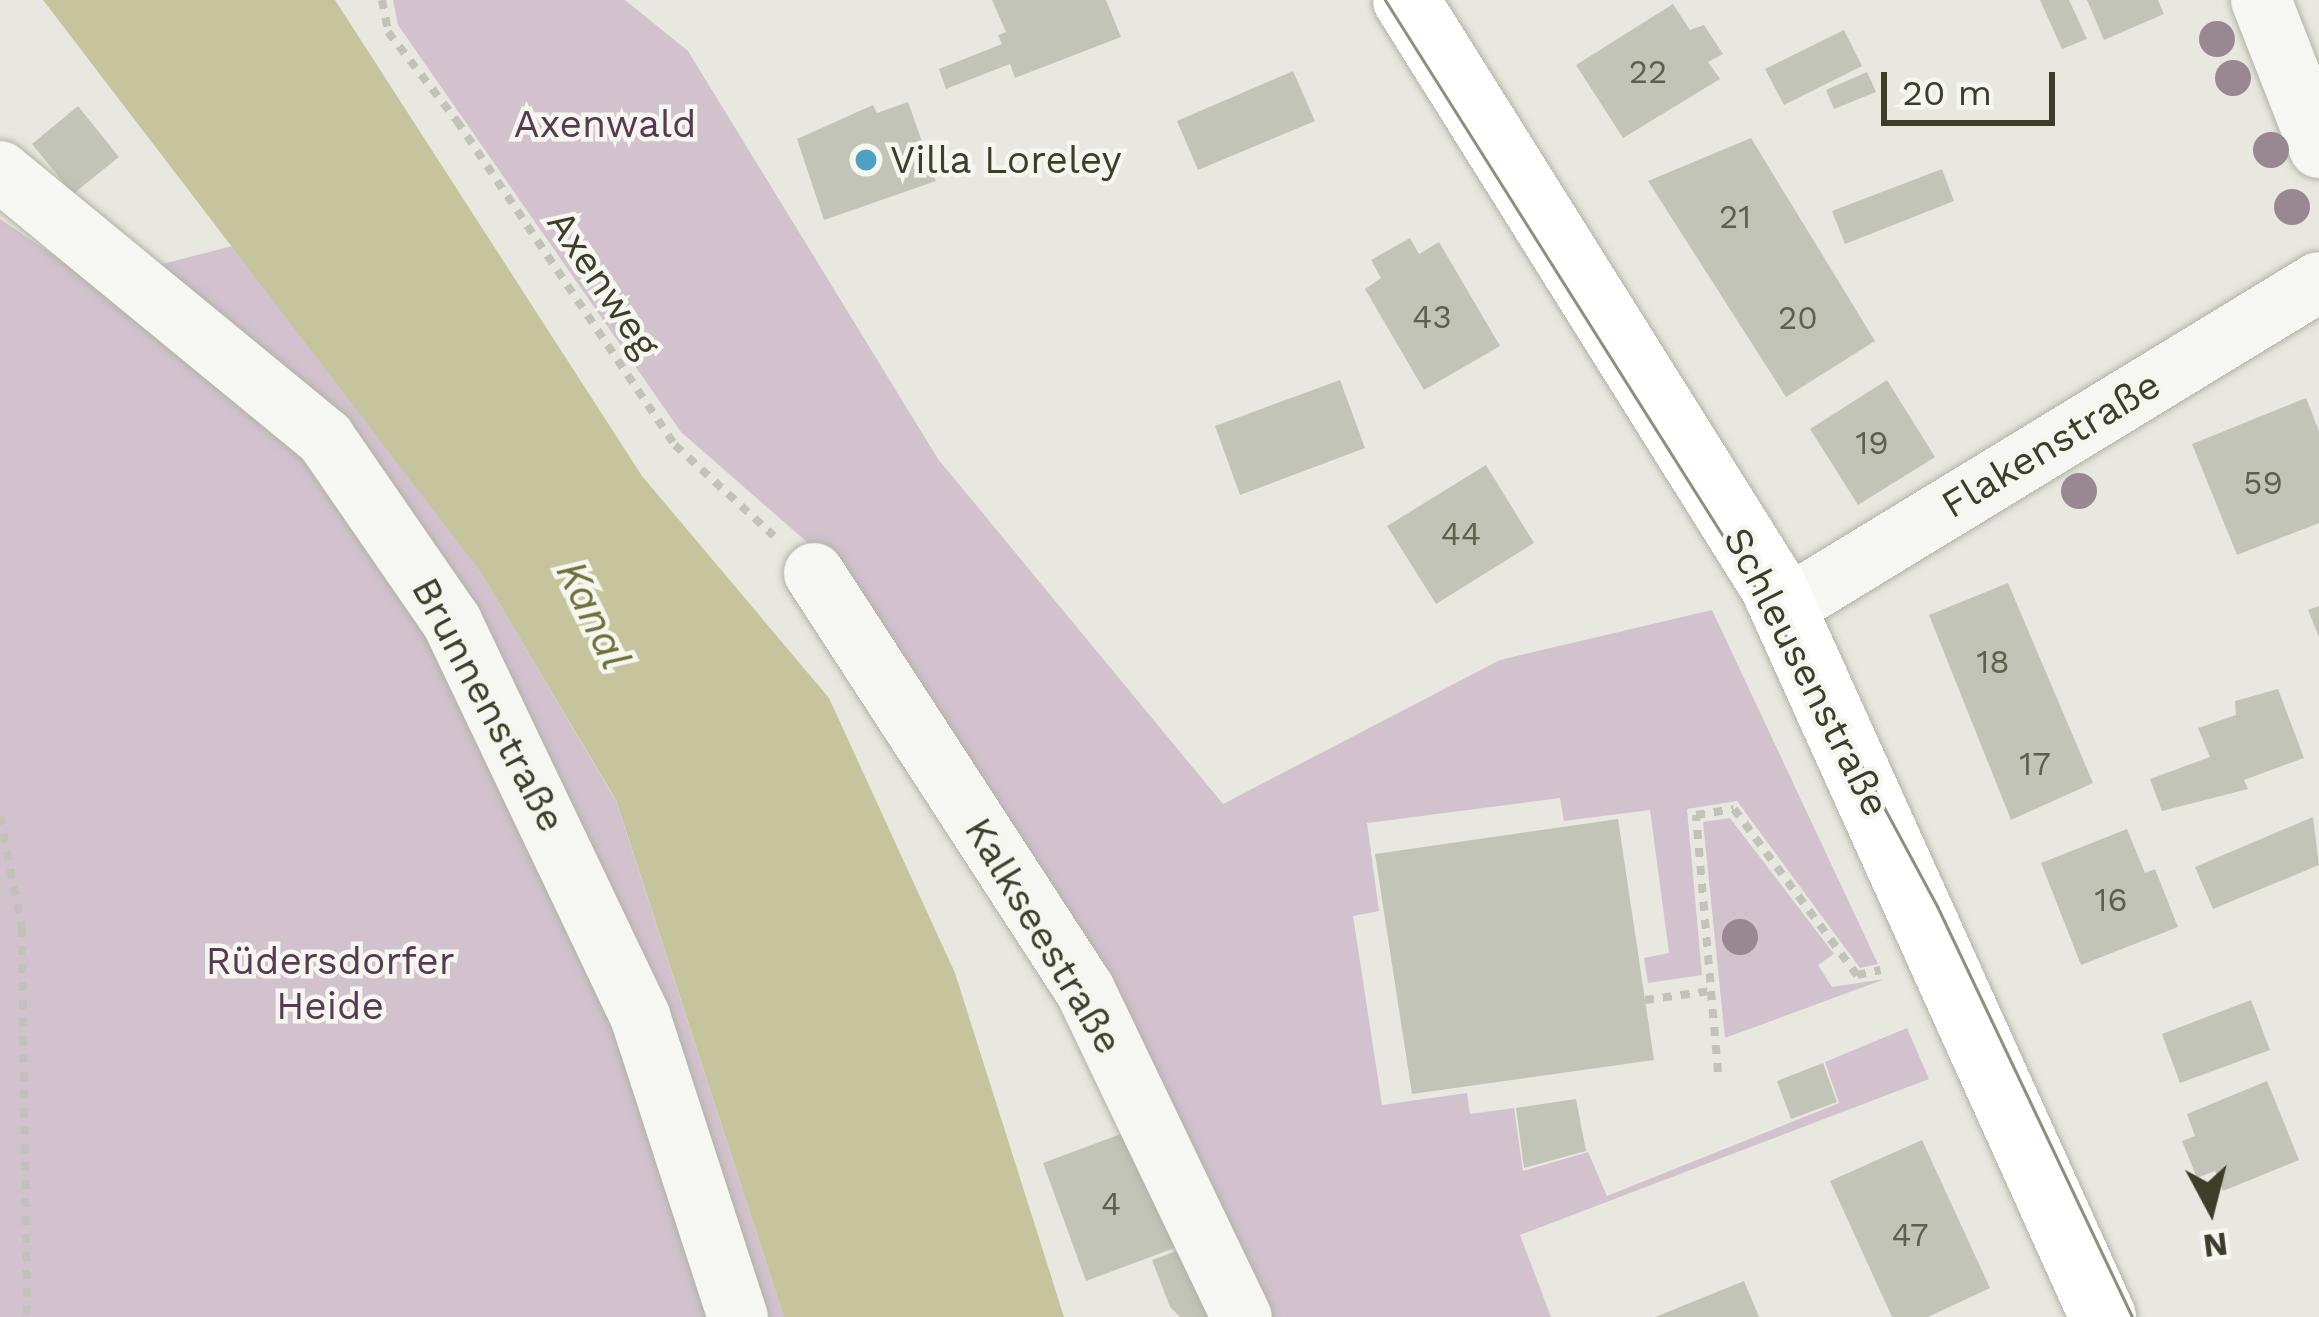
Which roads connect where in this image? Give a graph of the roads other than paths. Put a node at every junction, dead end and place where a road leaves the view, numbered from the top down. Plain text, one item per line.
1 (1406, 0) edge
2 (2261, 0) edge
3 (2319, 148) edge
4 (0, 171) edge
5 (2319, 282) edge
6 (814, 573) road end
7 (1784, 608) junction
8 (738, 1317) edge
9 (1242, 1317) edge
10 (2103, 1317) edge

1 - 7 street, Schleusenstraße
2 - 3 street
4 - 8 street, Brunnenstraße
5 - 7 street, Flakenstraße
6 - 9 street, Kalkseestraße
7 - 10 street, Schleusenstraße

